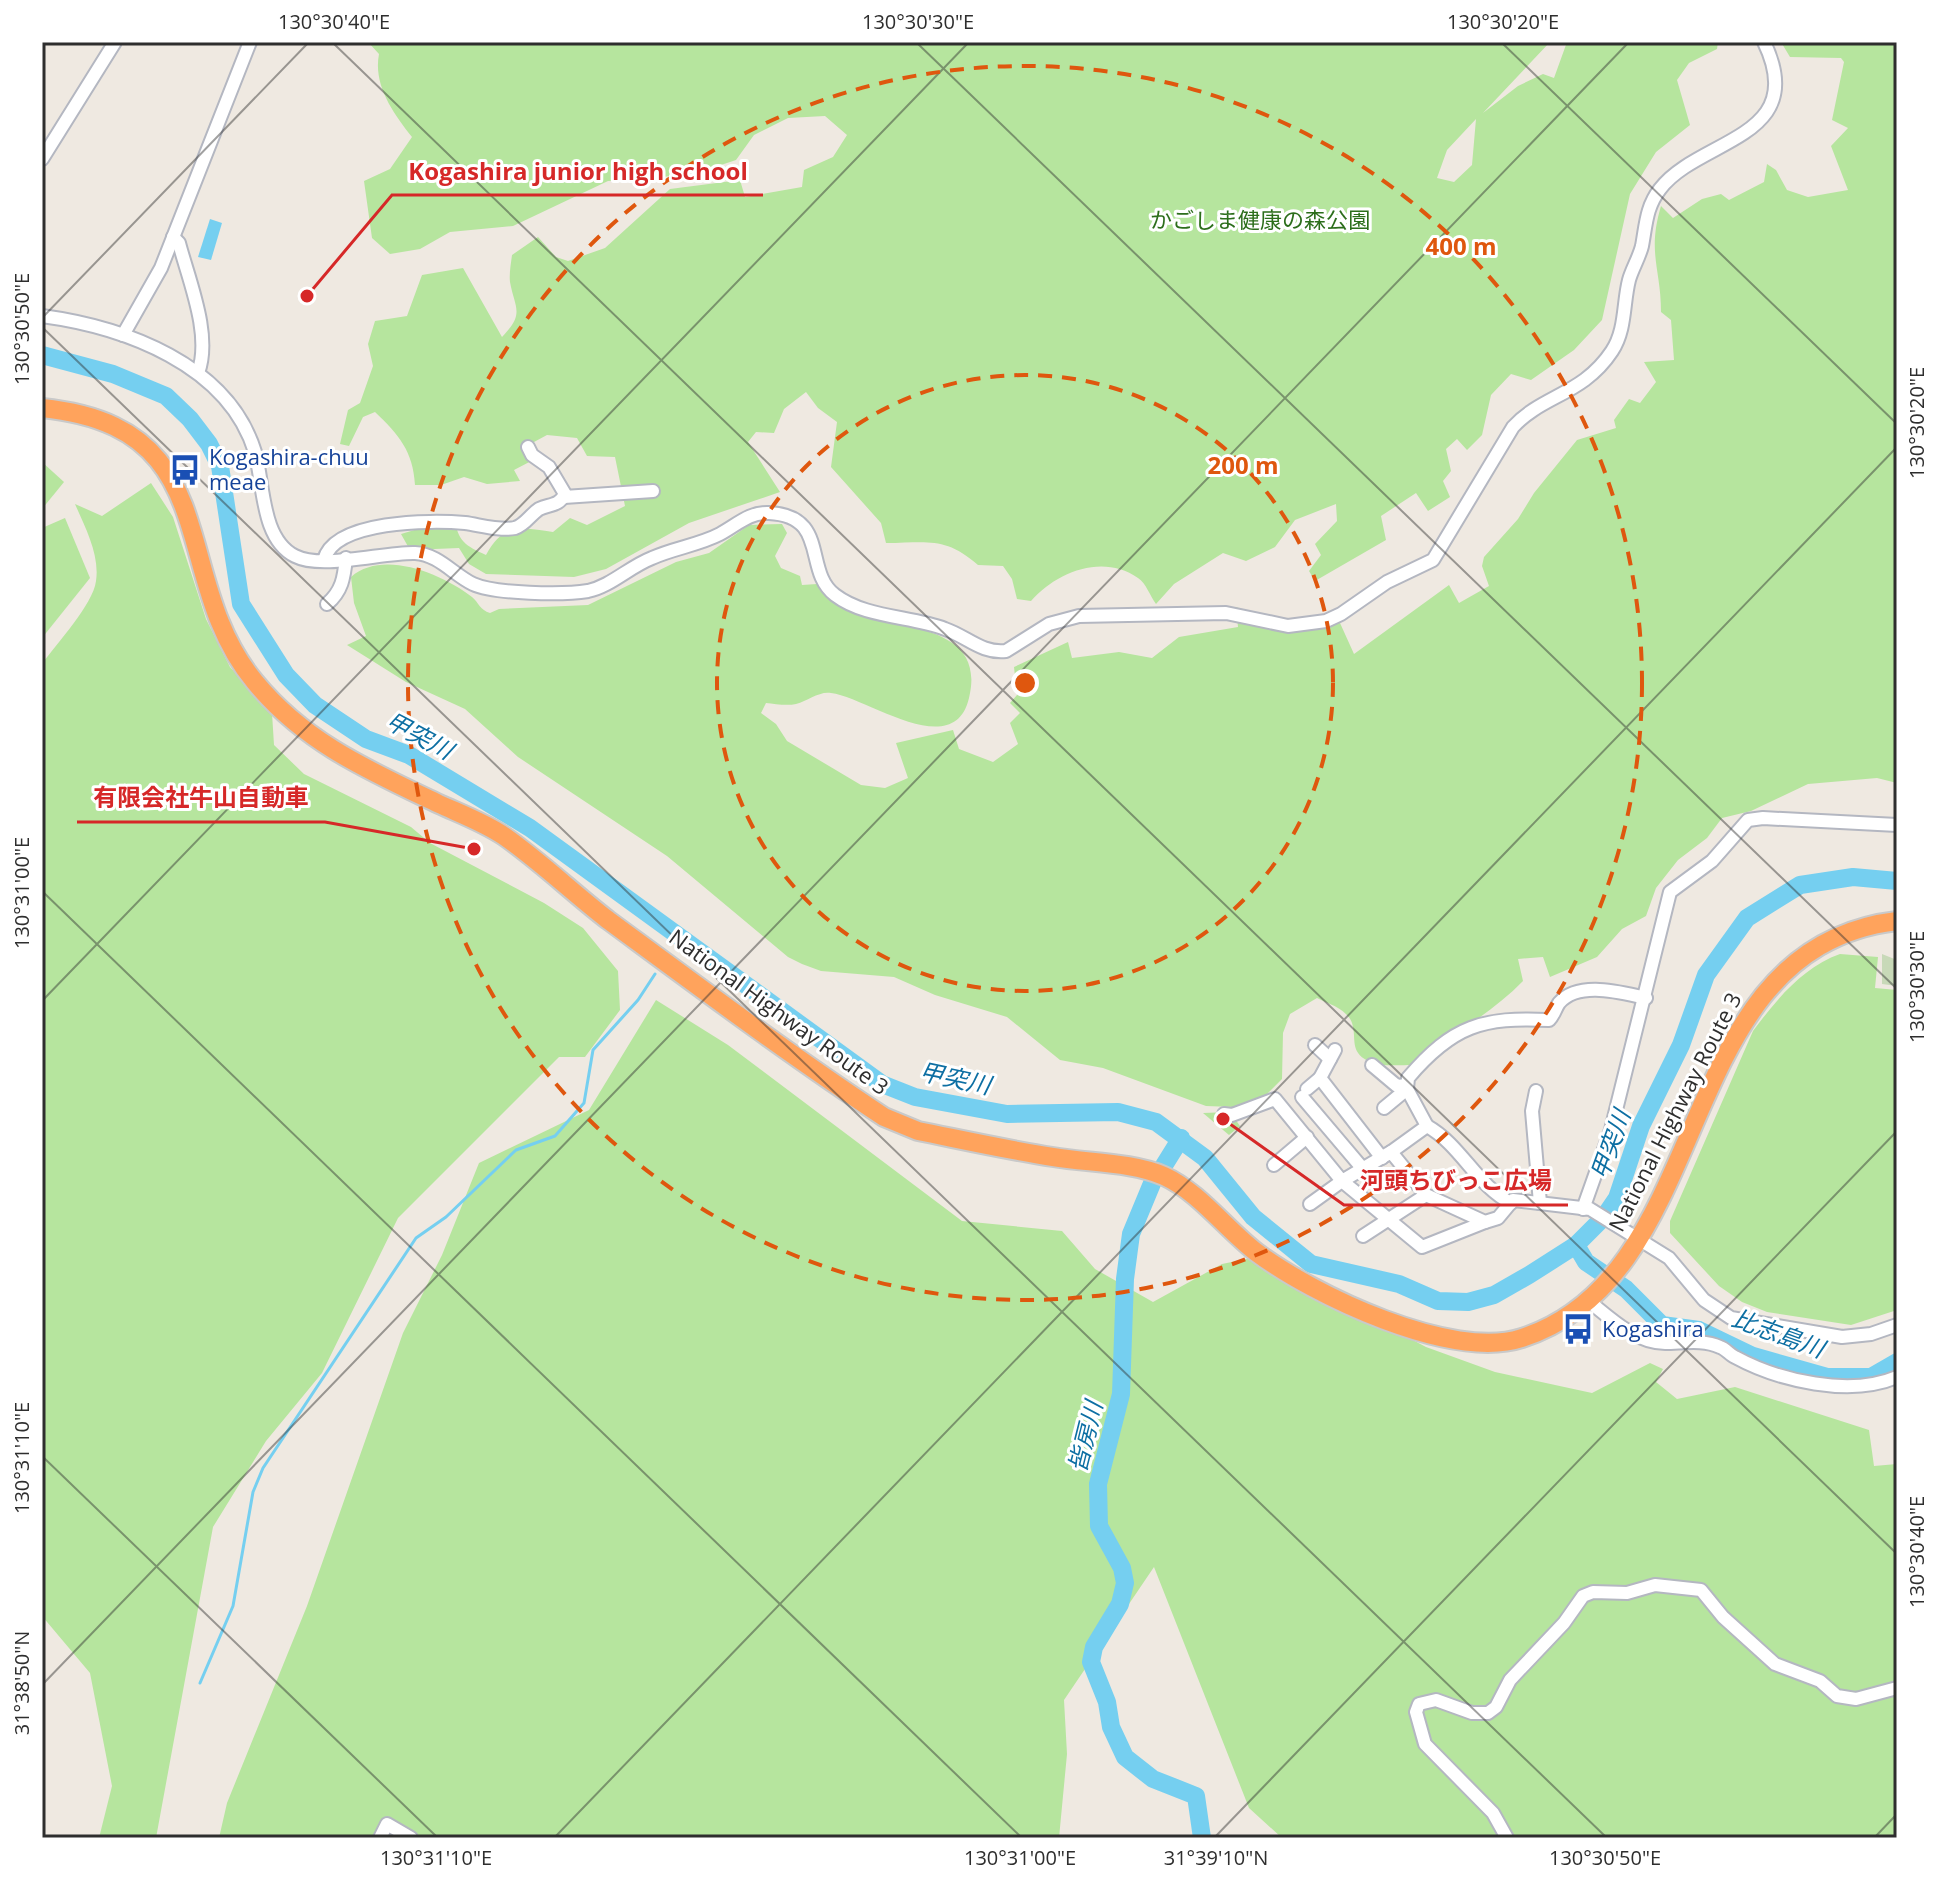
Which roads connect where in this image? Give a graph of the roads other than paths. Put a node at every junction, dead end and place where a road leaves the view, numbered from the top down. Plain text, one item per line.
1 (115, 42) edge
2 (250, 42) edge
3 (1764, 42) edge
4 (42, 159) edge
5 (173, 237) junction
6 (42, 316) edge
7 (123, 335) junction
8 (198, 373) junction
9 (42, 408) edge
10 (528, 447) dead end
11 (653, 491) dead end
12 (564, 497) junction
13 (346, 558) junction
14 (324, 560) junction
15 (327, 604) dead end
16 (1897, 825) edge
17 (1897, 921) edge
18 (1646, 998) junction
19 (1315, 1045) dead end
20 (1372, 1065) dead end
21 (1320, 1078) junction
22 (1407, 1087) junction
23 (1536, 1091) dead end
24 (1384, 1108) dead end
25 (1224, 1114) dead end
26 (1427, 1126) junction
27 (1307, 1137) junction
28 (1386, 1155) junction
29 (1274, 1165) dead end
30 (1363, 1169) junction
31 (1342, 1181) junction
32 (1426, 1195) junction
33 (1511, 1203) junction
34 (1540, 1203) junction
35 (1310, 1204) dead end
36 (1586, 1209) junction
37 (1389, 1219) junction
38 (1485, 1222) junction
39 (1632, 1235) junction
40 (1363, 1236) dead end
41 (1590, 1302) junction
42 (1897, 1325) edge
43 (1897, 1377) edge
44 (1897, 1688) edge
45 (380, 1838) edge
46 (411, 1838) edge
47 (1507, 1838) edge

1 - 4 street
2 - 5 street
3 - 13 street
5 - 7 street
5 - 8 street
6 - 7 street
7 - 8 street
8 - 14 street
9 - 41 highway, National Highway Route 3
10 - 12 street
11 - 12 street
12 - 14 street
13 - 14 street
13 - 15 street
16 - 18 street
17 - 39 highway, National Highway Route 3
18 - 22 street
18 - 36 street
19 - 21 street
20 - 22 street
21 - 28 street
21 - 30 street
22 - 24 street
22 - 26 street
23 - 34 street
25 - 27 street
26 - 28 street
26 - 33 street
27 - 29 street
27 - 31 street
28 - 30 street
28 - 32 street
30 - 31 street
31 - 35 street
31 - 37 street
32 - 37 street
32 - 38 street
33 - 34 street
33 - 38 street
34 - 36 street
36 - 39 street
37 - 38 street
37 - 40 street
39 - 41 highway, National Highway Route 3
39 - 42 street
41 - 43 street
44 - 47 street
45 - 46 street

